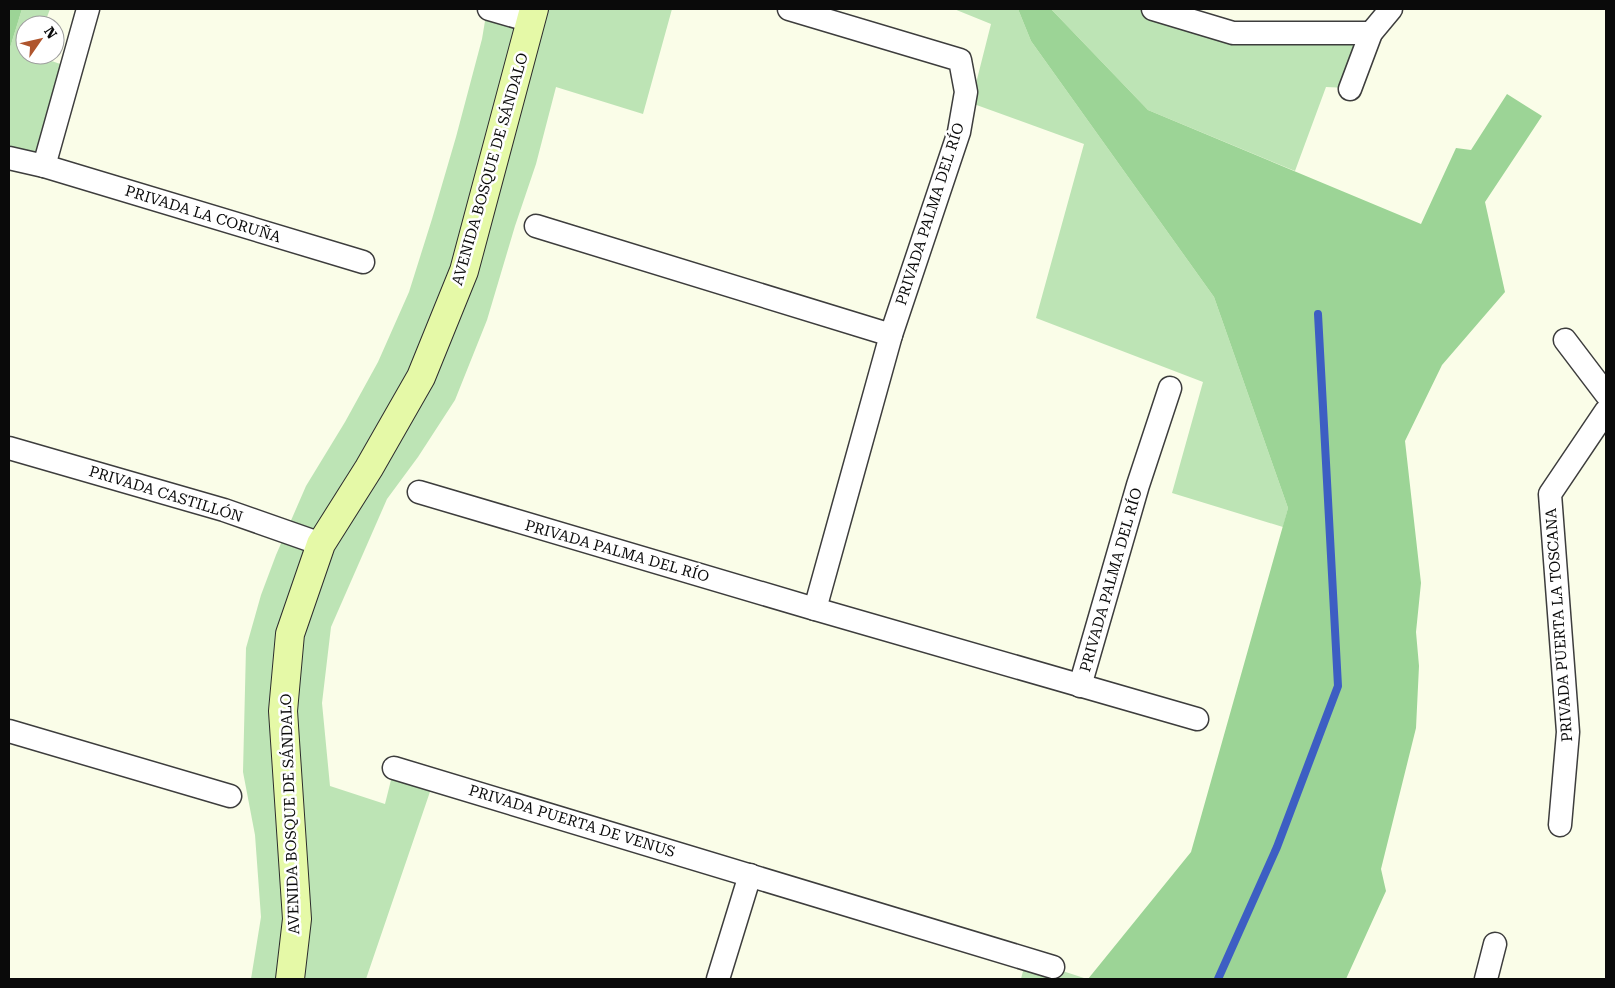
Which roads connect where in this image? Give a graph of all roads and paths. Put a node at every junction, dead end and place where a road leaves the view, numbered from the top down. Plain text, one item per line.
1 (88, 9) edge
2 (489, 9) edge
3 (789, 9) edge
4 (1153, 9) edge
5 (1391, 9) edge
6 (532, 15) edge
7 (1371, 33) junction
8 (1350, 89) dead end
9 (9, 158) edge
10 (44, 166) junction
11 (536, 226) dead end
12 (363, 262) dead end
13 (892, 335) junction
14 (1564, 340) dead end
15 (1170, 388) dead end
16 (1606, 394) edge
17 (1606, 411) edge
18 (9, 448) edge
19 (419, 492) dead end
20 (321, 544) junction
21 (815, 609) junction
22 (1080, 686) junction
23 (1197, 719) dead end
24 (9, 731) edge
25 (394, 768) dead end
26 (230, 796) dead end
27 (1560, 825) dead end
28 (750, 875) junction
29 (1495, 944) dead end
30 (1053, 967) dead end
31 (290, 979) edge
32 (718, 979) edge
33 (1486, 979) edge

1 - 10 street
2 - 6 street
3 - 13 street, PRIVADA PALMA DEL RÍO
4 - 7 street
5 - 7 street
6 - 20 street, AVENIDA BOSQUE DE SÁNDALO
7 - 8 street
9 - 10 street, PRIVADA LA CORUÑA
10 - 12 street, PRIVADA LA CORUÑA
11 - 13 street
13 - 21 street, PRIVADA PALMA DEL RÍO
14 - 16 street
15 - 22 street, PRIVADA PALMA DEL RÍO
17 - 27 street, PRIVADA PUERTA LA TOSCANA
18 - 20 street, PRIVADA CASTILLÓN
19 - 21 street, PRIVADA PALMA DEL RÍO
20 - 31 street, AVENIDA BOSQUE DE SÁNDALO
21 - 22 street, PRIVADA PALMA DEL RÍO
22 - 23 street, PRIVADA PALMA DEL RÍO
24 - 26 street
25 - 28 street, PRIVADA PUERTA DE VENUS
28 - 30 street, PRIVADA PUERTA DE VENUS
28 - 32 street
29 - 33 street

